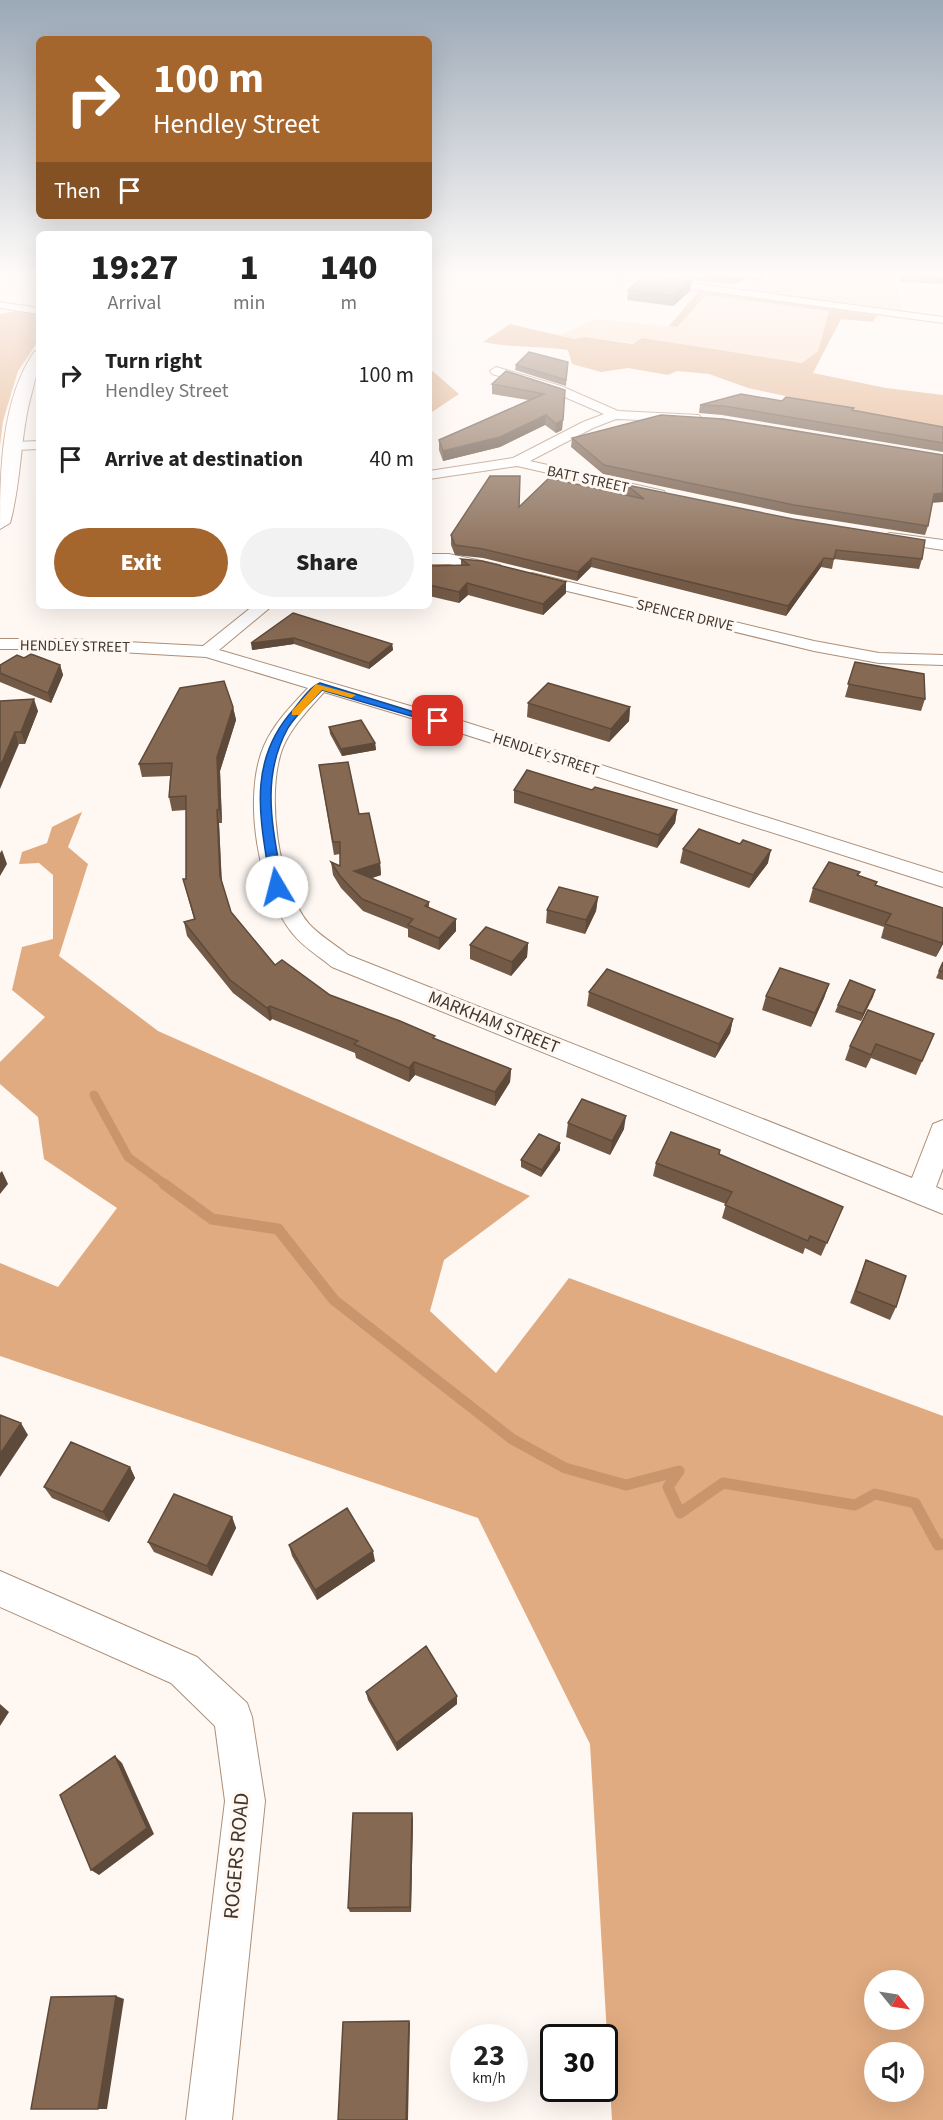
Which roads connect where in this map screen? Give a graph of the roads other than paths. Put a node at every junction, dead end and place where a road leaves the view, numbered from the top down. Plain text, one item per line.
1 (29, 375) edge
2 (514, 375) edge
3 (615, 415) junction
4 (712, 420) edge
5 (36, 445) edge
6 (16, 446) junction
7 (517, 462) junction
8 (432, 475) edge
9 (678, 498) edge
10 (0, 523) edge
11 (880, 537) edge
12 (943, 545) edge
13 (432, 559) edge
14 (260, 609) edge
15 (0, 644) edge
16 (207, 652) junction
17 (943, 660) edge
18 (320, 686) junction
19 (943, 880) edge
20 (943, 1131) edge
21 (932, 1197) edge
22 (0, 1589) edge
23 (209, 2120) edge

1 - 6 street
2 - 3 street
3 - 4 street
3 - 7 street
5 - 6 street
6 - 10 street
7 - 8 street
7 - 9 street, BATT STREET
11 - 12 street
13 - 17 street, SPENCER DRIVE
14 - 16 street
15 - 16 street, HENDLEY STREET
16 - 18 street, HENDLEY STREET
18 - 19 street, HENDLEY STREET
18 - 21 street, MARKHAM STREET
20 - 21 street
22 - 23 street, ROGERS ROAD

